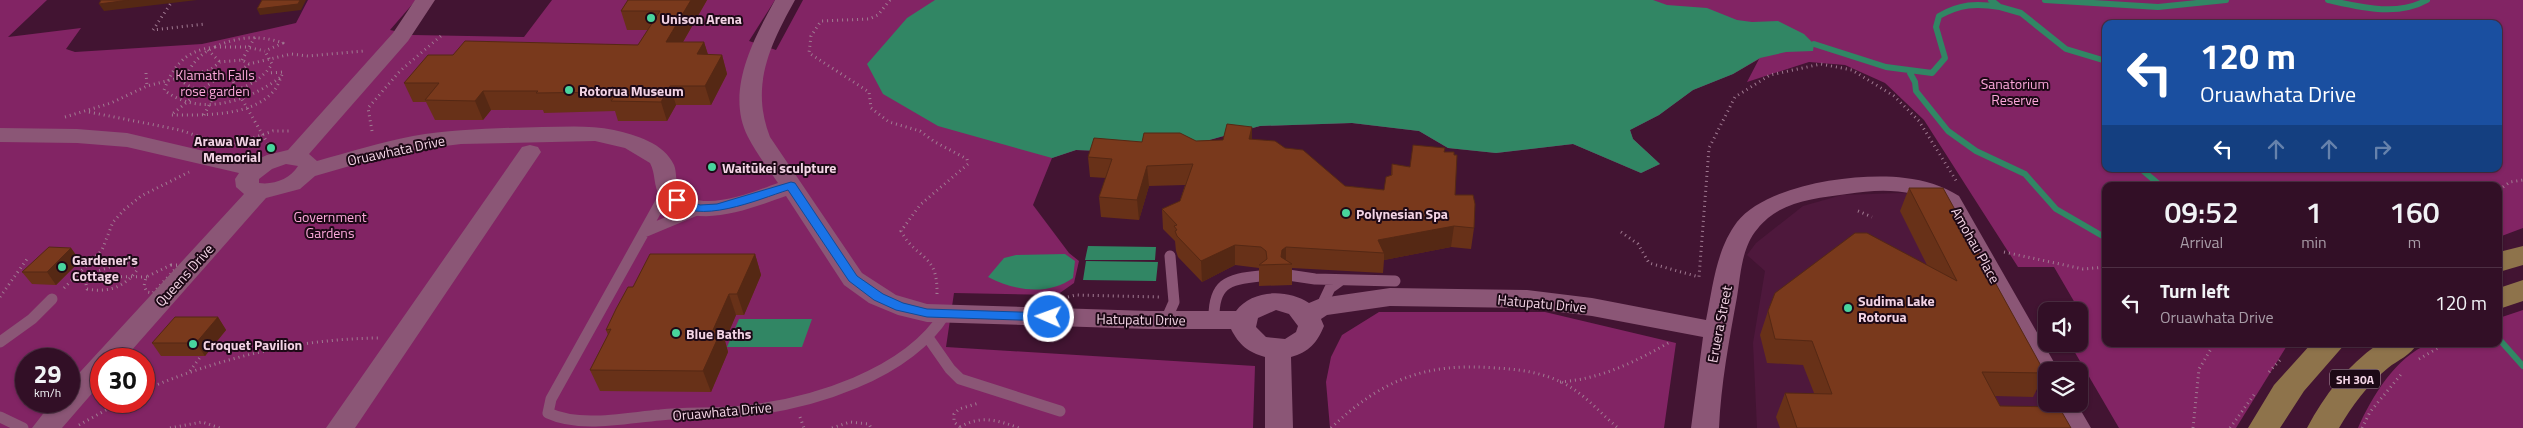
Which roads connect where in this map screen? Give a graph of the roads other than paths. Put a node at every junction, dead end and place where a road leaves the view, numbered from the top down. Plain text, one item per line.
1 (425, 0) edge
2 (785, 0) edge
3 (0, 135) edge
4 (530, 152) dead end
5 (300, 164) junction
6 (257, 180) junction
7 (791, 186) junction
8 (668, 189) junction
9 (699, 209) junction
10 (1748, 225) joint
11 (644, 232) junction
12 (2523, 255) edge
13 (1170, 256) dead end
14 (2502, 261) edge
15 (1288, 275) edge
16 (1260, 276) dead end
17 (1315, 279) junction
18 (1341, 280) junction
19 (1395, 281) dead end
20 (2523, 290) edge
21 (2502, 298) edge
22 (52, 299) road end
23 (1314, 311) junction
24 (945, 314) junction
25 (1166, 320) junction
26 (1214, 320) junction
27 (1243, 320) junction
28 (1717, 331) junction
29 (929, 338) junction
30 (0, 342) edge
31 (2327, 347) edge
32 (117, 348) edge
33 (1278, 350) junction
34 (2406, 359) edge
35 (2041, 362) edge
36 (90, 378) edge
37 (1060, 411) dead end
38 (2068, 412) edge
39 (0, 417) edge
40 (24, 428) edge
41 (46, 428) edge
42 (340, 428) edge
43 (1279, 428) edge
44 (1705, 428) edge
45 (2077, 428) edge
46 (2264, 428) edge
47 (2323, 428) edge

1 - 5 street
2 - 7 street, Hatupatu Drive
3 - 6 street
4 - 42 street
5 - 6 street
5 - 8 street, Oruawhata Drive
6 - 32 street, Queens Drive
7 - 9 street
7 - 24 street, Hatupatu Drive
8 - 9 street
8 - 11 lane, Oruawhata Drive
9 - 11 lane
10 - 28 street, Eruera Street
10 - 35 street, Amohau Place
11 - 29 lane, Oruawhata Drive
12 - 14 main road
13 - 25 lane
15 - 17 lane
16 - 26 lane
17 - 18 lane
17 - 23 lane
18 - 19 lane
18 - 23 lane
20 - 21 main road
22 - 30 lane
23 - 27 street
23 - 28 street, Hatupatu Drive
23 - 33 street
24 - 25 street, Hatupatu Drive
24 - 29 lane
25 - 26 street, Hatupatu Drive
26 - 27 street, Hatupatu Drive
27 - 33 street
28 - 44 street, Eruera Street
29 - 37 lane
31 - 46 main road, SH 30A
33 - 43 street
34 - 47 main road, SH 30A
36 - 41 street
38 - 45 street
39 - 40 lane

